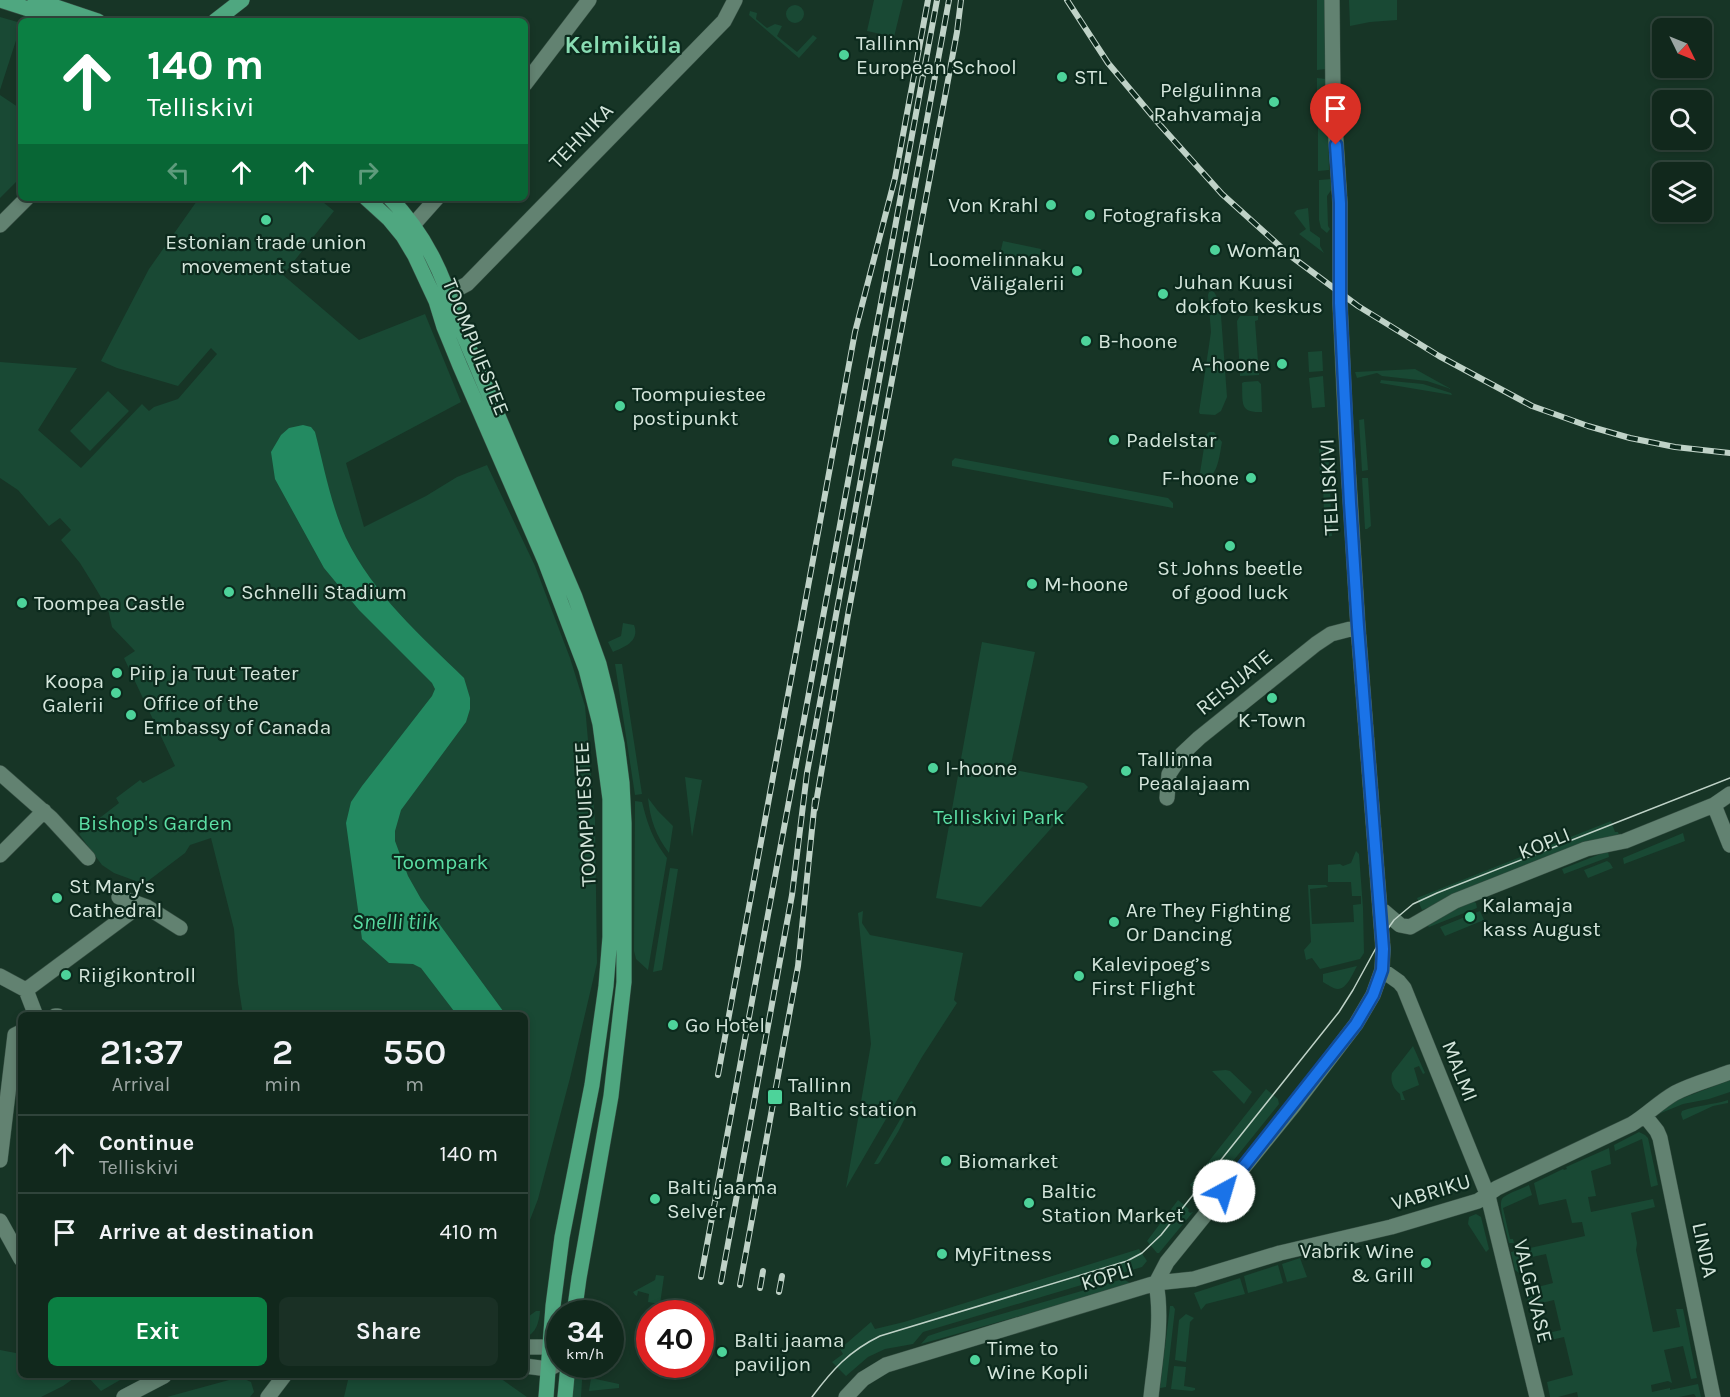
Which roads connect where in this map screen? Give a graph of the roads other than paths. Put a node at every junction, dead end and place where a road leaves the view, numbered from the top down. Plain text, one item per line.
1 (0, 0) edge
2 (35, 0) edge
3 (589, 0) edge
4 (1332, 0) edge
5 (732, 1) edge
6 (236, 2) edge
7 (57, 18) edge
8 (89, 18) edge
9 (218, 18) edge
10 (528, 80) edge
11 (24, 201) edge
12 (369, 201) edge
13 (393, 201) edge
14 (433, 201) edge
15 (414, 224) junction
16 (0, 225) edge
17 (403, 236) junction
18 (443, 297) junction
19 (1358, 627) junction
20 (0, 772) edge
21 (1730, 794) edge
22 (1167, 798) dead end
23 (1714, 805) junction
24 (44, 812) junction
25 (1730, 845) edge
26 (0, 855) edge
27 (88, 858) dead end
28 (119, 897) dead end
29 (139, 906) junction
30 (1380, 908) junction
31 (180, 928) dead end
32 (1382, 970) junction
33 (0, 976) edge
34 (26, 990) junction
35 (34, 1012) edge
36 (18, 1034) edge
37 (1730, 1072) edge
38 (1645, 1116) junction
39 (0, 1160) edge
40 (1488, 1196) junction
41 (0, 1221) edge
42 (18, 1254) edge
43 (1156, 1283) junction
44 (558, 1300) edge
45 (576, 1300) edge
46 (528, 1347) edge
47 (546, 1349) edge
48 (528, 1366) edge
49 (546, 1366) edge
50 (160, 1378) edge
51 (282, 1378) edge
52 (551, 1378) edge
53 (567, 1378) edge
54 (124, 1397) edge
55 (268, 1397) edge
56 (546, 1397) edge
57 (565, 1397) edge
58 (846, 1397) edge
59 (1151, 1397) edge
60 (1537, 1397) edge
61 (1713, 1397) edge

1 - 7 main road
2 - 8 main road
3 - 10 street
4 - 19 street, TELLISKIVI
5 - 18 street, TEHNIKA
6 - 9 main road
11 - 16 street
12 - 17 main road, TOOMPUIESTEE
13 - 15 main road, TOOMPUIESTEE
14 - 15 street
15 - 17 street
15 - 18 main road, TOOMPUIESTEE
17 - 18 main road, TOOMPUIESTEE
18 - 44 main road, TOOMPUIESTEE
18 - 45 main road, TOOMPUIESTEE
19 - 22 street, REISIJATE
19 - 30 street, TELLISKIVI
20 - 24 street
21 - 23 street, KOPLI
23 - 25 street
23 - 30 street, KOPLI
24 - 26 street
24 - 27 street
28 - 29 street
29 - 31 street
29 - 34 street
30 - 32 street, TELLISKIVI
32 - 40 street, MALMI
32 - 43 street, KOPLI
33 - 34 street
34 - 35 street
36 - 39 street
37 - 38 street, VABRIKU
38 - 40 street, VABRIKU
38 - 61 street, LINDA
40 - 43 street, VABRIKU
40 - 60 street, VALGEVASE
41 - 42 street
43 - 58 street, KOPLI
43 - 59 street
46 - 47 street
48 - 49 street
50 - 54 street
51 - 55 street
52 - 56 main road, TOOMPUIESTEE
53 - 57 main road

